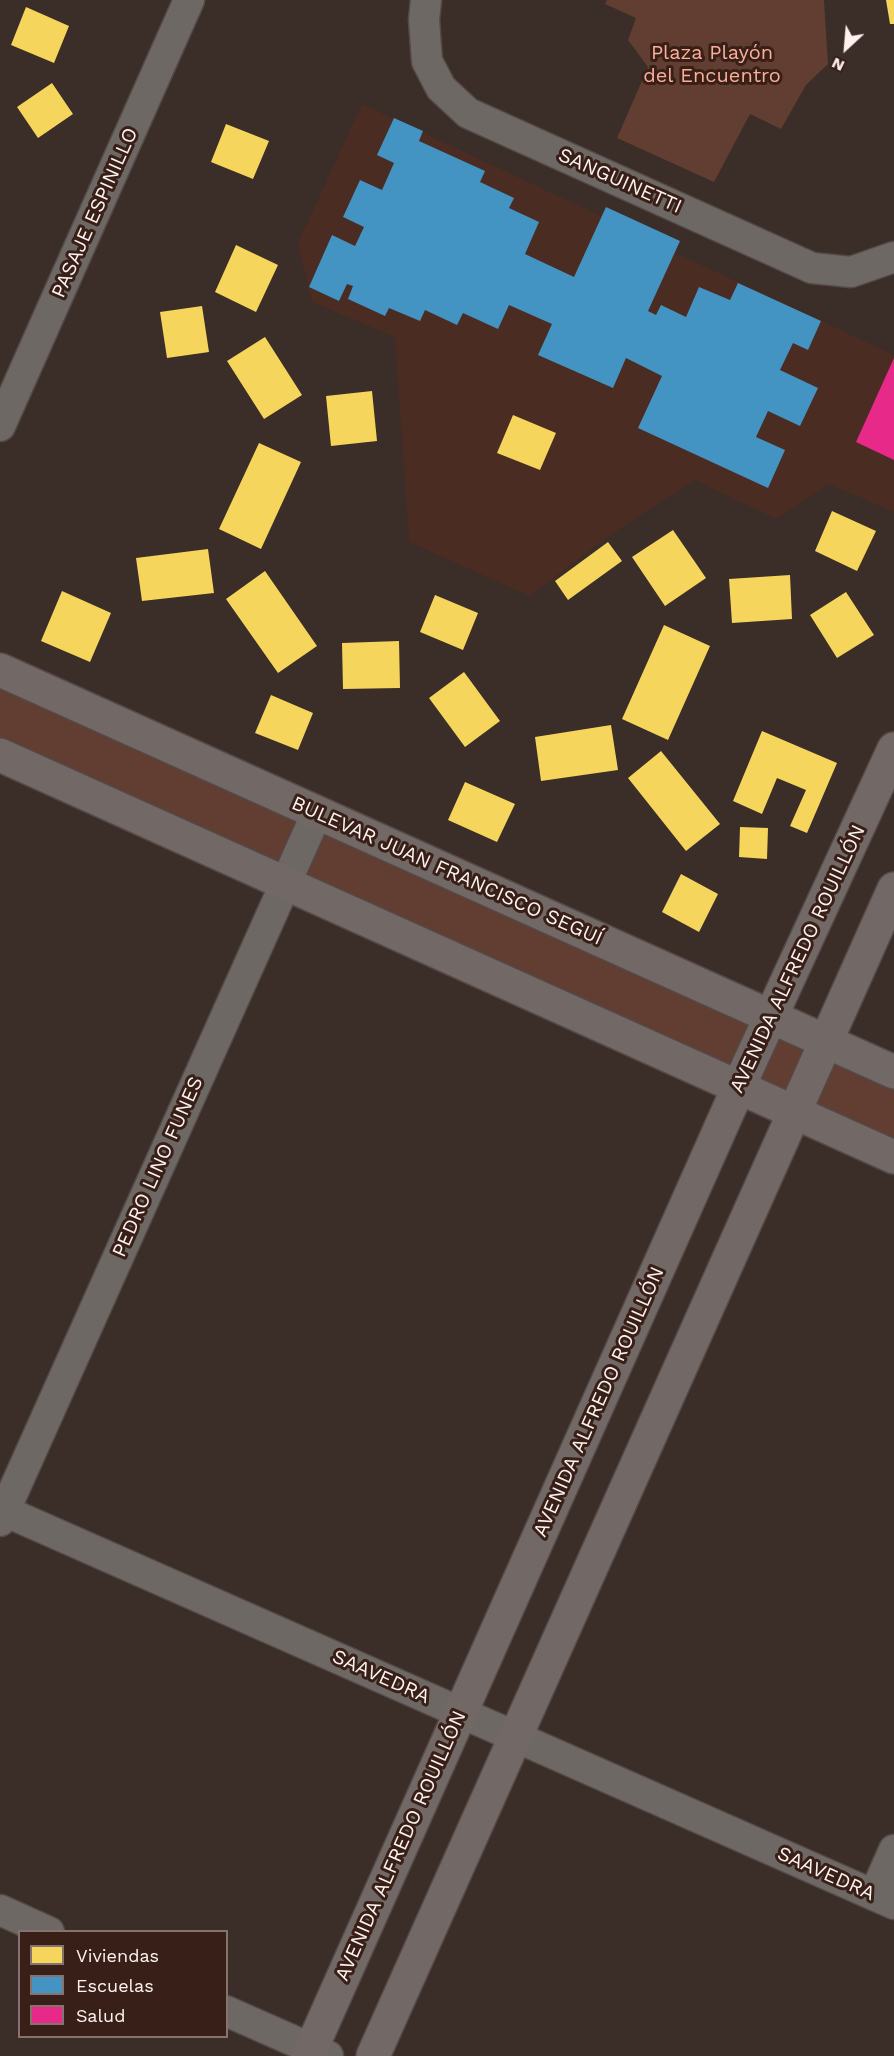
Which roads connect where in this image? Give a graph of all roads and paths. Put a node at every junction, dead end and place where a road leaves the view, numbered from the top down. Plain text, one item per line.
1 (189, 0) edge
2 (426, 0) edge
3 (894, 257) edge
4 (0, 426) edge
5 (0, 670) edge
6 (894, 749) edge
7 (0, 755) edge
8 (317, 813) junction
9 (285, 883) junction
10 (894, 889) edge
11 (771, 1017) junction
12 (825, 1041) junction
13 (894, 1072) edge
14 (739, 1088) junction
15 (794, 1112) junction
16 (894, 1157) edge
17 (2, 1514) edge
18 (461, 1712) junction
19 (515, 1736) junction
20 (894, 1850) edge
21 (884, 1899) edge
22 (0, 1910) edge
23 (45, 1930) edge
24 (228, 2012) edge
25 (316, 2054) edge
26 (373, 2056) edge

1 - 4 street, PASAJE ESPINILLO
2 - 3 street, SANGUINETTI
5 - 8 street, BULEVAR JUAN FRANCISCO SEGUÍ
6 - 11 street, AVENIDA ALFREDO ROUILLÓN
7 - 9 street
8 - 9 street, PEDRO LINO FUNES
8 - 11 street, BULEVAR JUAN FRANCISCO SEGUÍ
9 - 14 street
9 - 17 street, PEDRO LINO FUNES
10 - 12 street
11 - 12 street, BULEVAR JUAN FRANCISCO SEGUÍ
11 - 14 street, AVENIDA ALFREDO ROUILLÓN
12 - 13 street, BULEVAR JUAN FRANCISCO SEGUÍ
12 - 15 street
14 - 15 street
14 - 18 street, AVENIDA ALFREDO ROUILLÓN
15 - 16 street
15 - 19 street
17 - 18 street, SAAVEDRA
18 - 19 street, SAAVEDRA
18 - 25 street, AVENIDA ALFREDO ROUILLÓN
19 - 21 street, SAAVEDRA
19 - 26 street
20 - 21 street
22 - 23 street
24 - 25 street

